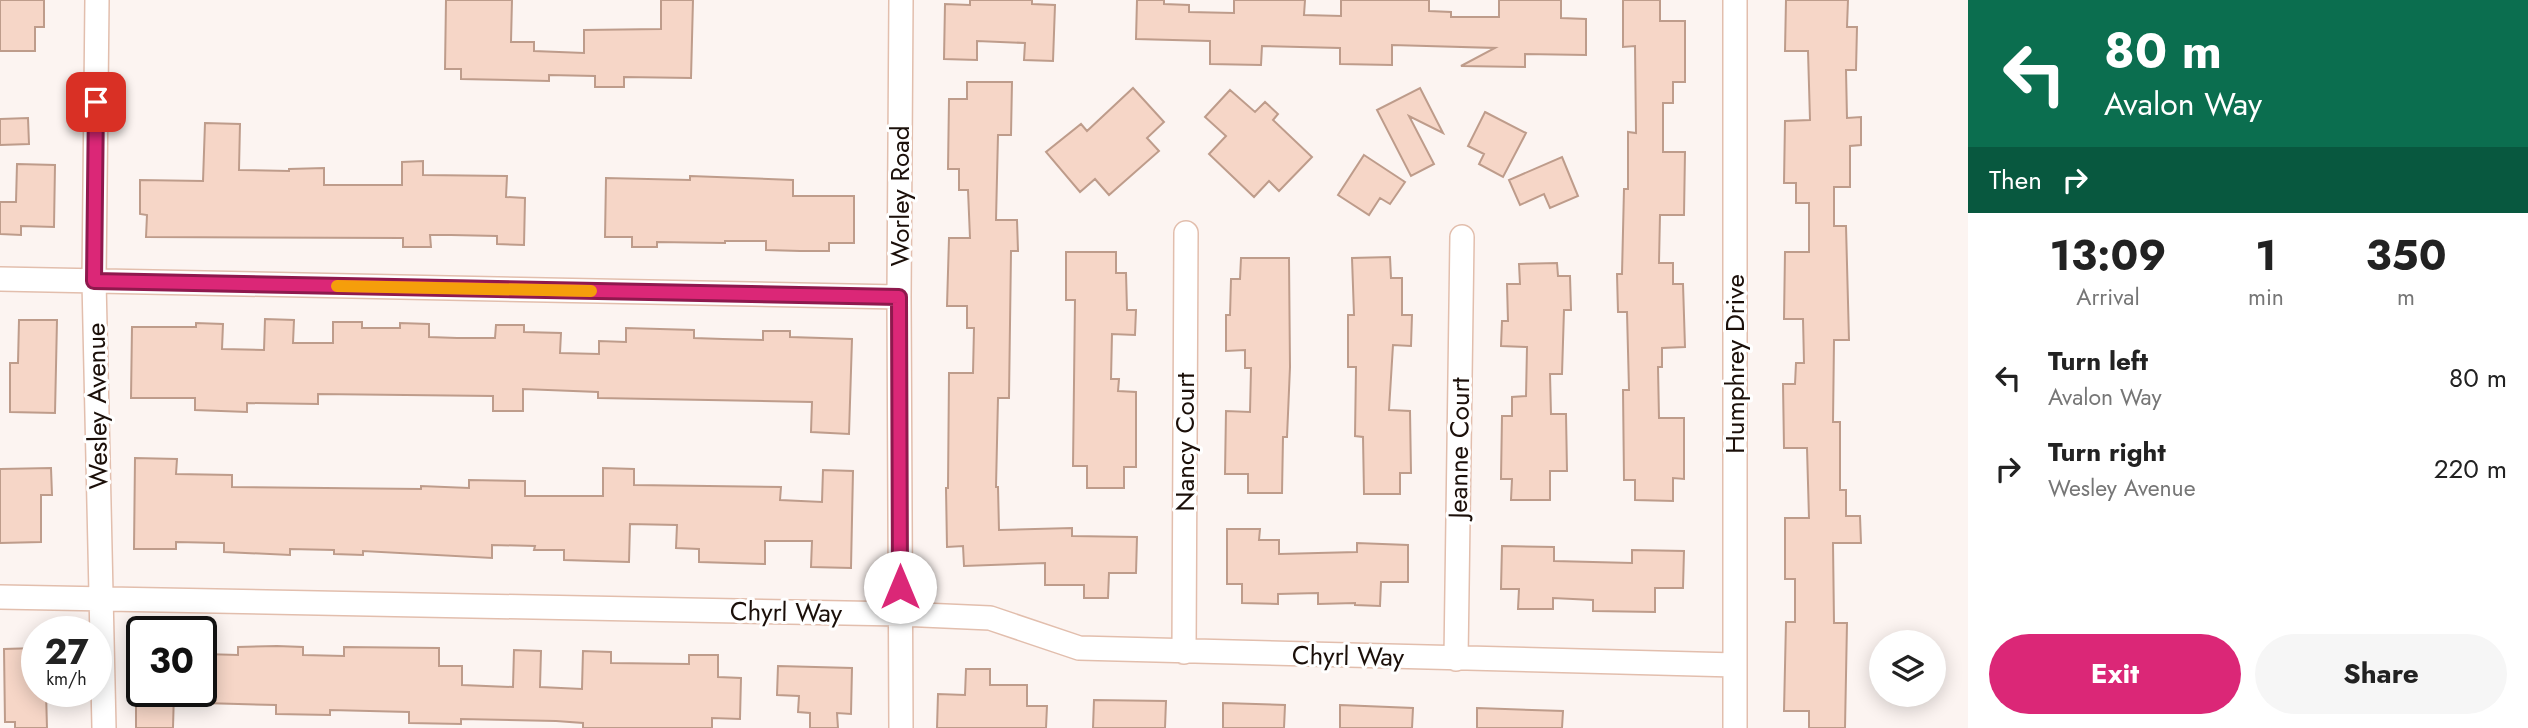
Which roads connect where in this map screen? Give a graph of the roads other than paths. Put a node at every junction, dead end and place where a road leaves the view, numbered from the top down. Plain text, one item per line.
1 (97, 0) edge
2 (901, 0) edge
3 (1735, 0) edge
4 (1186, 233) dead end
5 (1462, 237) dead end
6 (0, 279) edge
7 (94, 281) junction
8 (899, 297) junction
9 (0, 597) edge
10 (101, 600) junction
11 (900, 614) junction
12 (1184, 652) junction
13 (1456, 659) junction
14 (1735, 665) junction
15 (104, 728) edge
16 (901, 728) edge
17 (1735, 728) edge

1 - 7 street, Wesley Avenue
2 - 8 street, Worley Road
3 - 14 street, Humphrey Drive
4 - 12 street, Nancy Court
5 - 13 street, Jeanne Court
6 - 7 street
7 - 8 street
7 - 10 street, Wesley Avenue
8 - 11 street, Worley Road
9 - 10 street, Chyrl Way
10 - 11 street, Chyrl Way
10 - 15 street, Wesley Avenue
11 - 12 street, Chyrl Way
11 - 16 street, Worley Road
12 - 13 street, Chyrl Way
13 - 14 street, Chyrl Way
14 - 17 street, Humphrey Drive

